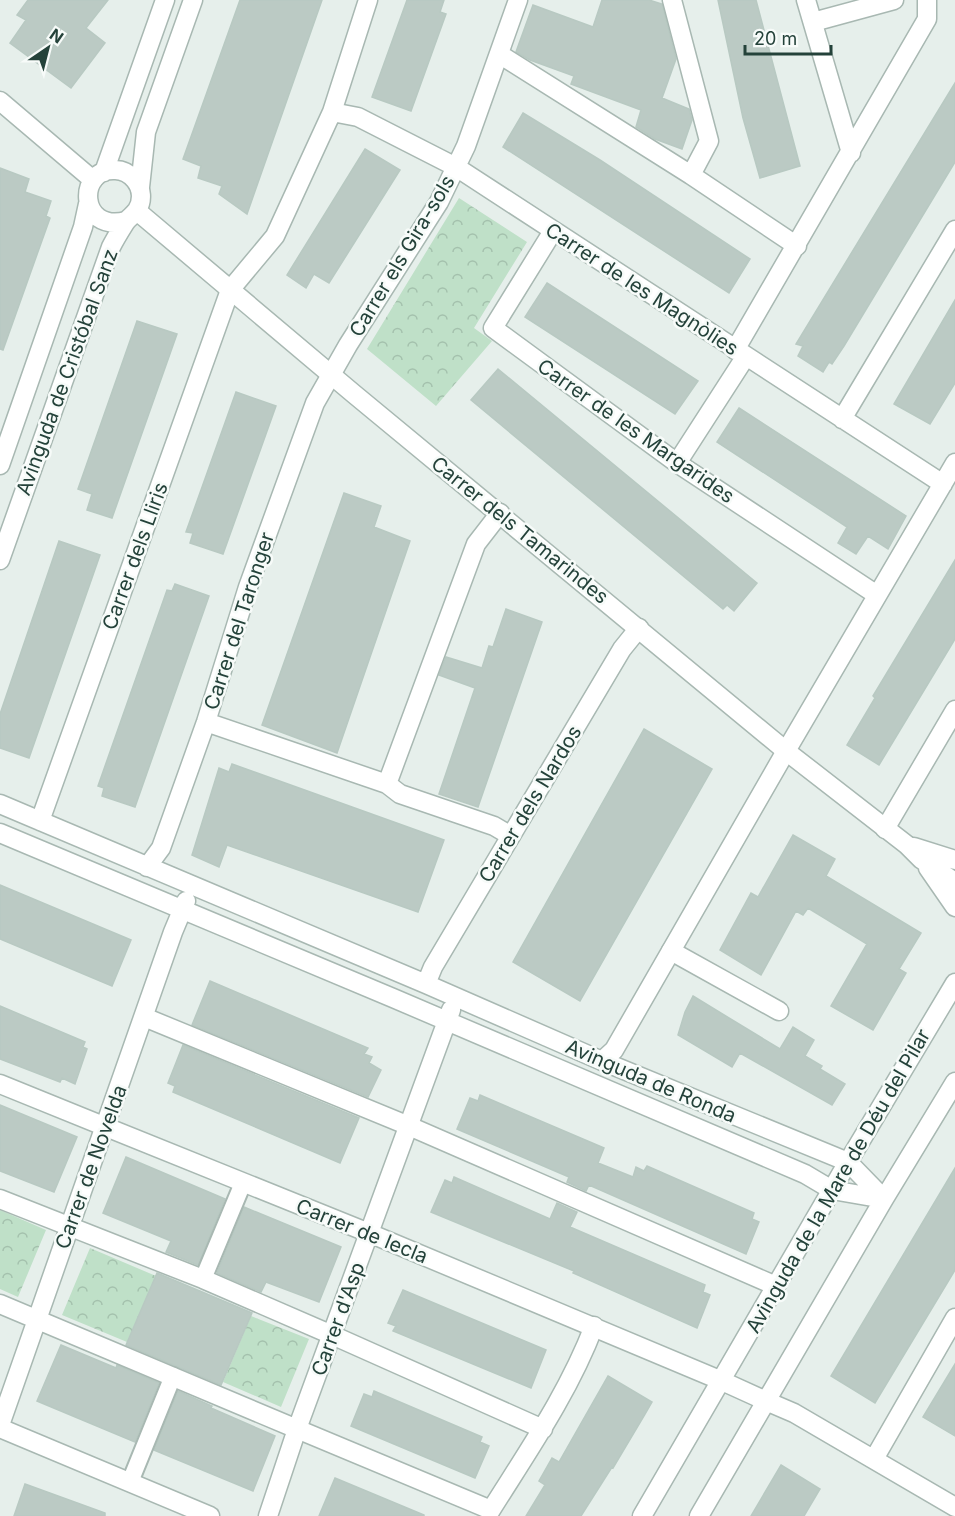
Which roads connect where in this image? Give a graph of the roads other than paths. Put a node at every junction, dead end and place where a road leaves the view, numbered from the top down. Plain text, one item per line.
1 (165, 0) edge
2 (193, 0) edge
3 (368, 0) edge
4 (518, 0) edge
5 (672, 0) edge
6 (806, 0) edge
7 (894, 0) edge
8 (927, 0) edge
9 (813, 22) junction
10 (499, 54) junction
11 (0, 101) edge
12 (332, 112) junction
13 (851, 153) junction
14 (456, 167) junction
15 (691, 175) junction
16 (99, 176) junction
17 (140, 187) junction
18 (88, 204) junction
19 (131, 216) junction
20 (955, 230) edge
21 (553, 231) junction
22 (797, 246) junction
23 (230, 290) junction
24 (741, 353) junction
25 (331, 374) junction
26 (842, 420) junction
27 (677, 463) junction
28 (955, 464) edge
29 (0, 465) edge
30 (943, 484) junction
31 (500, 513) junction
32 (0, 560) edge
33 (877, 595) junction
34 (639, 628) junction
35 (955, 710) edge
36 (206, 722) junction
37 (786, 751) junction
38 (387, 784) junction
39 (0, 804) edge
40 (40, 821) junction
41 (885, 829) junction
42 (0, 833) edge
43 (511, 836) junction
44 (907, 845) junction
45 (921, 859) junction
46 (955, 860) edge
47 (147, 867) junction
48 (955, 882) edge
49 (192, 885) junction
50 (955, 907) edge
51 (183, 910) junction
52 (671, 951) junction
53 (955, 983) edge
54 (426, 984) junction
55 (456, 997) junction
56 (779, 1011) dead end
57 (144, 1017) junction
58 (447, 1021) junction
59 (602, 1061) junction
60 (955, 1082) edge
61 (0, 1084) edge
62 (106, 1126) junction
63 (409, 1126) junction
64 (848, 1162) junction
65 (243, 1182) junction
66 (832, 1190) junction
67 (0, 1199) edge
68 (884, 1199) junction
69 (70, 1227) junction
70 (369, 1233) junction
71 (203, 1279) junction
72 (776, 1286) junction
73 (0, 1304) edge
74 (955, 1318) edge
75 (36, 1319) junction
76 (594, 1326) junction
77 (332, 1335) junction
78 (173, 1377) junction
79 (722, 1381) junction
80 (766, 1401) junction
81 (0, 1426) edge
82 (297, 1429) junction
83 (543, 1429) junction
84 (874, 1459) junction
85 (130, 1482) junction
86 (955, 1507) edge
87 (210, 1516) edge
88 (268, 1516) edge
89 (642, 1516) edge
90 (699, 1516) edge

1 - 16 street
2 - 17 street
3 - 12 street
4 - 10 street, Carrer els Gira-sols
5 - 15 street
6 - 9 street
7 - 9 street
8 - 13 street
9 - 13 street
10 - 14 street, Carrer els Gira-sols
10 - 15 street
11 - 16 street
12 - 14 street, Carrer de les Magnòlies
12 - 23 street
13 - 22 street
14 - 21 street, Carrer de les Magnòlies
14 - 25 street, Carrer els Gira-sols
15 - 22 street
16 - 17 street
16 - 18 street
17 - 19 street
18 - 19 street
18 - 29 street, Avinguda de Cristóbal Sanz
19 - 23 street, Carrer dels Tamarindes
19 - 32 street, Avinguda de Cristóbal Sanz
20 - 26 street
21 - 24 street, Carrer de les Magnòlies
21 - 27 street, Carrer de les Margarides
22 - 24 street
23 - 25 street, Carrer dels Tamarindes
23 - 40 street, Carrer dels Lliris
24 - 26 street, Carrer de les Magnòlies
24 - 27 street
25 - 31 street, Carrer dels Tamarindes
25 - 36 street, Carrer del Taronger
26 - 30 street, Carrer de les Magnòlies
27 - 33 street, Carrer de les Margarides
28 - 30 street
30 - 33 street
31 - 34 street, Carrer dels Tamarindes
31 - 38 street
33 - 37 street
34 - 37 street, Carrer dels Tamarindes
34 - 43 street, Carrer dels Nardos
35 - 41 street
36 - 38 street
36 - 47 street, Carrer del Taronger
37 - 41 street, Carrer dels Tamarindes
37 - 52 street
38 - 43 street
39 - 40 street, Avinguda de Ronda
40 - 47 street, Avinguda de Ronda
41 - 44 street, Carrer dels Tamarindes
42 - 51 street, Avinguda de Ronda
43 - 54 street, Carrer dels Nardos
44 - 45 street, Carrer dels Tamarindes
44 - 46 street, Carrer dels Tamarindes
45 - 48 street, Carrer dels Tamarindes
45 - 50 street, Carrer dels Tamarindes
47 - 49 street, Avinguda de Ronda
49 - 51 street
49 - 54 street, Avinguda de Ronda
51 - 57 street, Carrer de Novelda
51 - 58 street, Avinguda de Ronda
52 - 56 street
52 - 59 street
53 - 64 street, Avinguda de la Mare de Déu del Pilar
54 - 55 street, Avinguda de Ronda
55 - 58 street
55 - 59 street, Avinguda de Ronda
57 - 62 street, Carrer de Novelda
57 - 63 street
58 - 63 street, Carrer d'Asp
58 - 66 street, Avinguda de Ronda
59 - 64 street, Avinguda de Ronda
60 - 68 street
61 - 62 street, Carrer de Iecla
62 - 65 street, Carrer de Iecla
62 - 69 street, Carrer de Novelda
63 - 70 street, Carrer d'Asp
63 - 72 street
64 - 66 street, Avinguda de la Mare de Déu del Pilar
64 - 68 street
65 - 70 street, Carrer de Iecla
65 - 71 lane
66 - 68 street
66 - 72 street, Avinguda de la Mare de Déu del Pilar
67 - 69 street
68 - 80 street
69 - 71 street
69 - 75 street, Carrer de Novelda
70 - 76 street, Carrer de Iecla
70 - 77 street, Carrer d'Asp
71 - 77 street
72 - 79 street, Avinguda de la Mare de Déu del Pilar
73 - 75 street
74 - 84 street
75 - 78 street
75 - 81 street, Carrer de Novelda
76 - 79 street, Carrer de Iecla
76 - 83 street
77 - 82 street, Carrer d'Asp
77 - 83 street
78 - 82 street
78 - 85 lane
79 - 80 street
79 - 89 street, Avinguda de la Mare de Déu del Pilar
80 - 84 street
80 - 90 street
81 - 85 street
82 - 83 street
82 - 88 street, Carrer d'Asp
84 - 86 street
85 - 87 street

